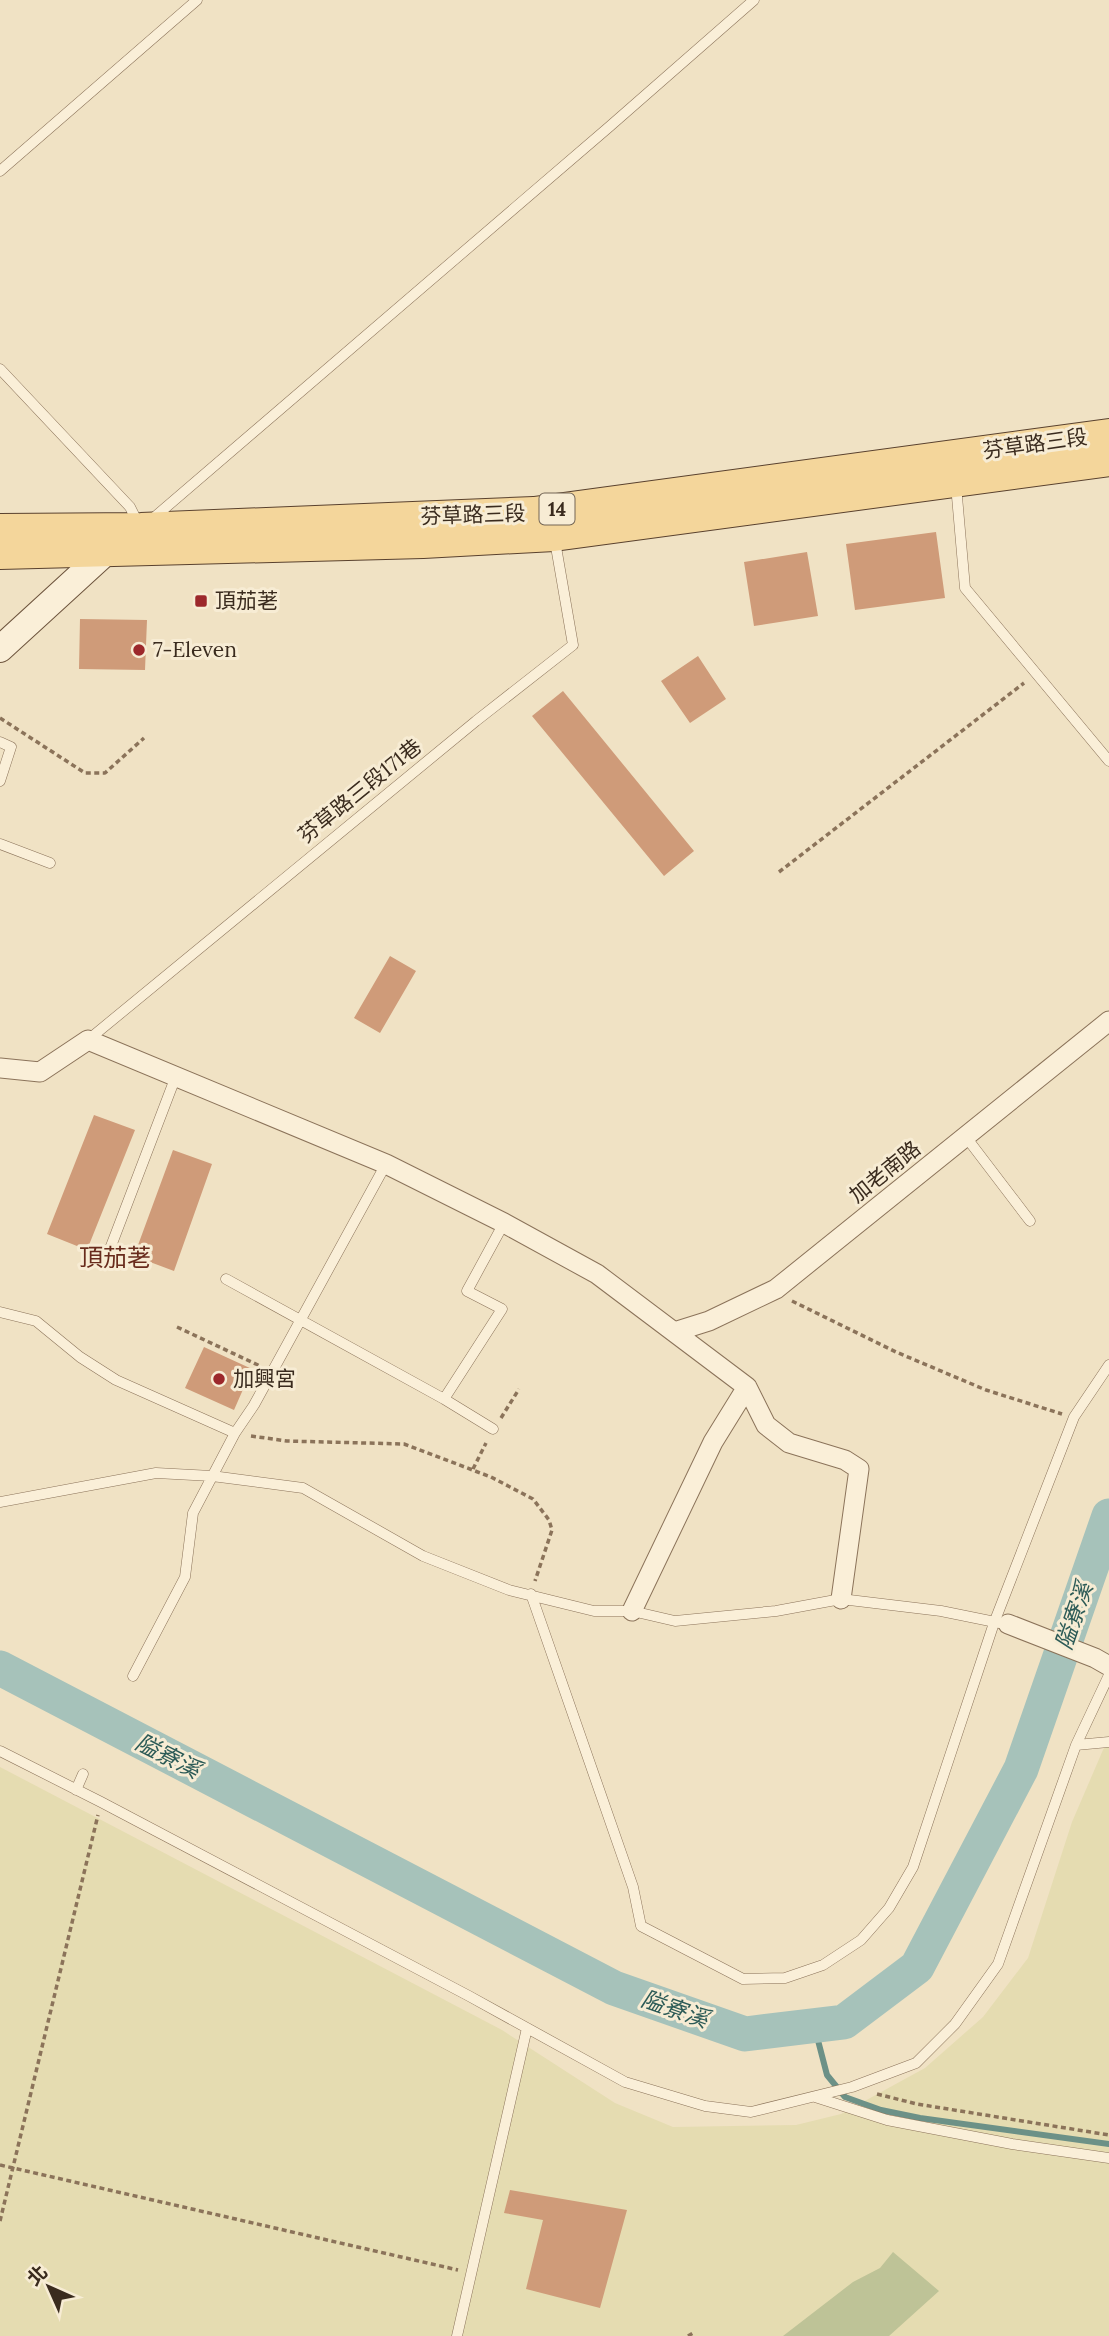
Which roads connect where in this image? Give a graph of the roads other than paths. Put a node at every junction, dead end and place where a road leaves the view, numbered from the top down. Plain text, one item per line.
1 (197, 0) edge
2 (754, 0) edge
3 (0, 171) edge
4 (0, 369) edge
5 (1109, 434) edge
6 (1109, 461) edge
7 (955, 482) junction
8 (141, 528) junction
9 (0, 529) edge
10 (554, 536) junction
11 (106, 552) junction
12 (0, 554) edge
13 (0, 649) edge
14 (0, 742) edge
15 (1109, 761) edge
16 (0, 781) edge
17 (0, 844) edge
18 (50, 863) dead end
19 (1109, 1021) edge
20 (88, 1040) junction
21 (0, 1068) edge
22 (176, 1076) junction
23 (966, 1137) junction
24 (386, 1164) junction
25 (1030, 1221) dead end
26 (504, 1223) junction
27 (108, 1254) dead end
28 (226, 1279) dead end
29 (0, 1312) edge
30 (300, 1320) junction
31 (674, 1332) junction
32 (1109, 1365) edge
33 (747, 1387) junction
34 (444, 1399) junction
35 (494, 1429) dead end
36 (235, 1433) junction
37 (212, 1476) junction
38 (0, 1502) edge
39 (531, 1594) junction
40 (841, 1599) junction
41 (632, 1611) junction
42 (1001, 1623) junction
43 (1102, 1662) edge
44 (1109, 1675) edge
45 (133, 1676) dead end
46 (1109, 1742) edge
47 (1076, 1745) junction
48 (0, 1751) edge
49 (83, 1774) dead end
50 (76, 1790) junction
51 (527, 2028) junction
52 (814, 2097) junction
53 (1109, 2158) edge
54 (457, 2336) edge

1 - 3 lane
2 - 8 lane
4 - 8 lane
5 - 8 main road, 芬草路三段 / 14
6 - 7 main road, 芬草路三段 / 14
7 - 10 main road, 芬草路三段 / 14
7 - 15 lane
8 - 9 main road, 芬草路三段 / 14
8 - 11 street
10 - 11 main road, 芬草路三段 / 14
10 - 20 lane, 芬草路三段171巷
11 - 12 main road, 芬草路三段 / 14
11 - 13 street
14 - 16 lane
17 - 18 lane
19 - 23 street, 加老南路
20 - 21 street
20 - 22 street
22 - 24 street
22 - 27 lane
23 - 25 lane
23 - 31 street, 加老南路
24 - 26 street
24 - 30 lane
26 - 31 street
26 - 34 lane
28 - 30 lane
29 - 36 lane
30 - 34 lane
30 - 36 lane
31 - 33 street
32 - 42 lane
33 - 40 street
33 - 41 street
34 - 35 lane
36 - 37 lane
37 - 38 lane
37 - 39 lane
37 - 45 lane
39 - 41 lane
39 - 42 lane
40 - 41 lane
40 - 42 lane
42 - 43 street
44 - 47 lane
46 - 47 lane
47 - 52 lane
48 - 50 lane
49 - 50 lane
50 - 51 lane
51 - 52 lane
51 - 54 lane
52 - 53 lane

